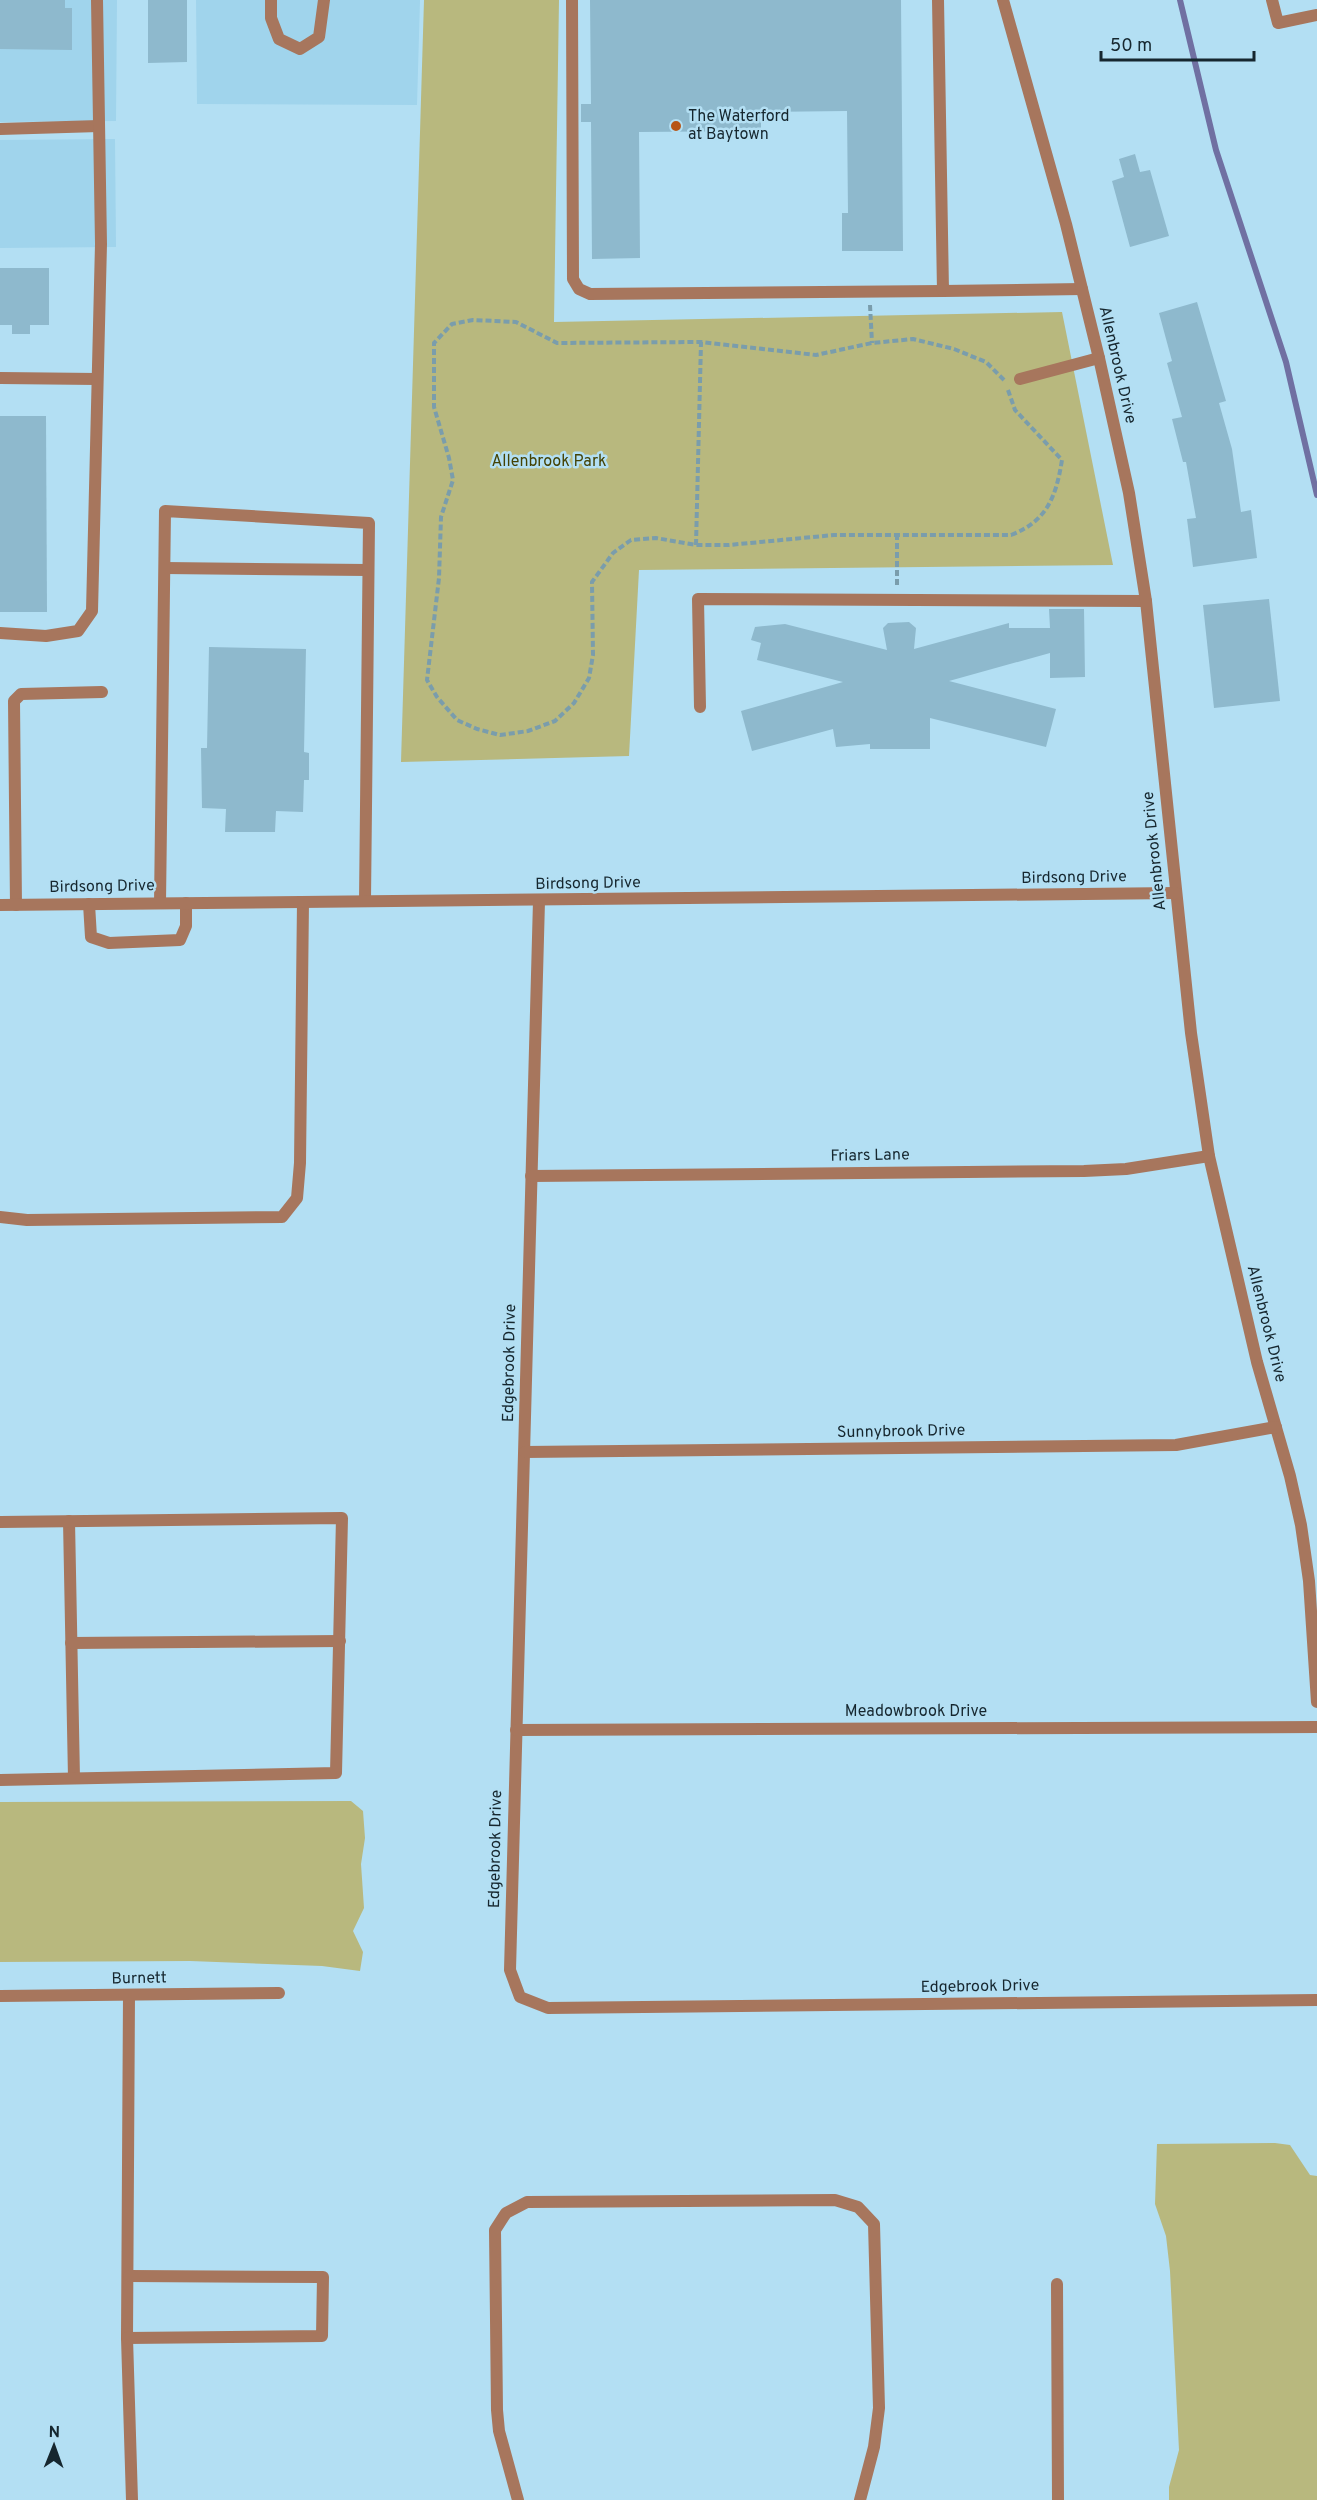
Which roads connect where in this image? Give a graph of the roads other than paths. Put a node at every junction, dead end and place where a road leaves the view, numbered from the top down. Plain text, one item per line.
1 (97, 0) edge
2 (271, 0) edge
3 (324, 0) edge
4 (572, 0) edge
5 (938, 0) edge
6 (1003, 0) edge
7 (1272, 0) edge
8 (1317, 15) edge
9 (99, 126) junction
10 (0, 129) edge
11 (1082, 289) junction
12 (943, 291) junction
13 (1099, 358) junction
14 (0, 378) edge
15 (98, 379) junction
16 (1020, 379) road end
17 (165, 568) junction
18 (368, 570) junction
19 (1146, 601) junction
20 (0, 633) edge
21 (102, 692) dead end
22 (700, 707) dead end
23 (1176, 893) junction
24 (365, 901) junction
25 (539, 901) junction
26 (303, 902) junction
27 (160, 903) junction
28 (186, 903) junction
29 (90, 904) junction
30 (0, 905) edge
31 (16, 905) junction
32 (1209, 1156) junction
33 (531, 1176) junction
34 (0, 1217) edge
35 (1276, 1427) junction
36 (525, 1452) junction
37 (69, 1521) junction
38 (0, 1522) edge
39 (340, 1641) junction
40 (71, 1643) junction
41 (1317, 1702) edge
42 (1317, 1727) edge
43 (516, 1730) junction
44 (74, 1778) junction
45 (0, 1780) edge
46 (279, 1993) dead end
47 (0, 1995) edge
48 (129, 1995) junction
49 (1317, 2000) edge
50 (129, 2276) junction
51 (1057, 2283) dead end
52 (127, 2338) junction
53 (132, 2500) edge
54 (518, 2500) edge
55 (860, 2500) edge
56 (1058, 2500) edge

1 - 9 street
2 - 3 street
4 - 12 street
5 - 12 street
6 - 11 street, Allenbrook Drive
7 - 8 street
9 - 10 street
9 - 15 street
11 - 12 street
11 - 13 street, Allenbrook Drive
13 - 16 street
13 - 19 street, Allenbrook Drive
14 - 15 street
15 - 20 street
17 - 18 street
17 - 18 street
17 - 27 street
18 - 24 street
19 - 22 street
19 - 23 street, Allenbrook Drive
21 - 31 street
23 - 25 street, Birdsong Drive
23 - 32 street, Allenbrook Drive
24 - 25 street, Birdsong Drive
24 - 26 street, Birdsong Drive
25 - 33 street, Edgebrook Drive
26 - 28 street, Birdsong Drive
26 - 34 street
27 - 28 street, Birdsong Drive
27 - 29 street, Birdsong Drive
28 - 29 street
29 - 31 street, Birdsong Drive
30 - 31 street, Birdsong Drive
32 - 33 street, Friars Lane
32 - 35 street, Allenbrook Drive
33 - 36 street, Edgebrook Drive
35 - 36 street, Sunnybrook Drive
35 - 41 street, Allenbrook Drive
36 - 43 street, Edgebrook Drive
37 - 38 street
37 - 39 street
37 - 40 street
39 - 40 street
39 - 44 street
40 - 44 street
42 - 43 street, Meadowbrook Drive
43 - 49 street, Edgebrook Drive
44 - 45 street
46 - 48 street, Burnett
47 - 48 street, Burnett
48 - 50 street
50 - 52 street
50 - 52 street
51 - 56 street
52 - 53 street
54 - 55 street

